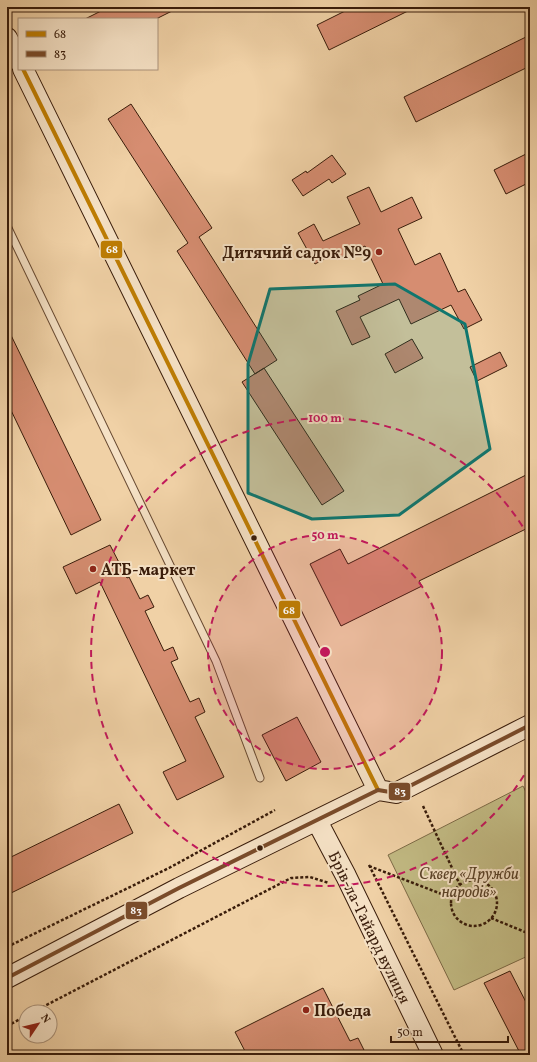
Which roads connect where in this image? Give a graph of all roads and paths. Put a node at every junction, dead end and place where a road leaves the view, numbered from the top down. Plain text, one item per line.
1 (7, 38) edge
2 (18, 59) edge
3 (23, 70) edge
4 (7, 226) edge
5 (530, 725) edge
6 (260, 778) dead end
7 (378, 790) junction
8 (422, 806) dead end
9 (275, 810) dead end
10 (317, 821) junction
11 (332, 883) dead end
12 (460, 885) junction
13 (452, 898) junction
14 (491, 918) junction
15 (530, 934) edge
16 (7, 947) edge
17 (7, 978) edge
18 (48, 1004) edge
19 (18, 1020) edge
20 (7, 1026) edge
21 (433, 1055) edge
22 (464, 1055) edge

1 - 2 main road
3 - 7 main road
4 - 6 lane
5 - 7 main road
7 - 10 main road
8 - 12 path
9 - 16 path
10 - 17 main road
10 - 21 main road, Брів-ла-Гайард вулиця
11 - 18 path
12 - 13 path
12 - 14 path
13 - 14 path
13 - 22 path
14 - 15 path
19 - 20 path

